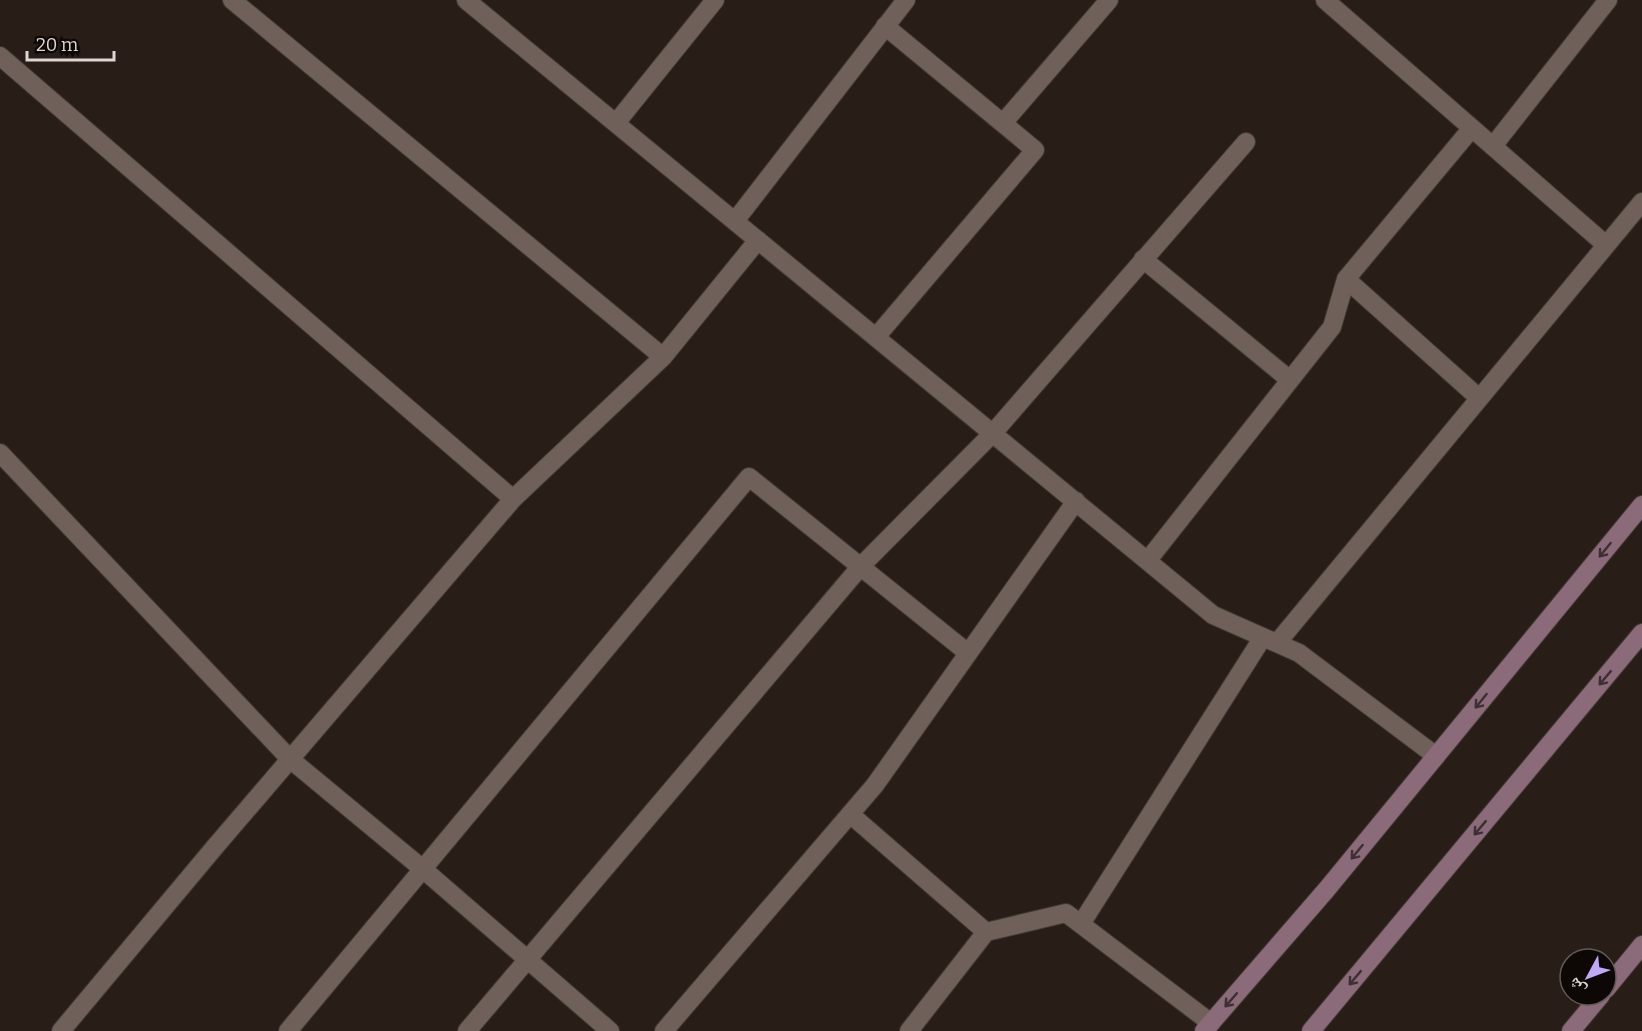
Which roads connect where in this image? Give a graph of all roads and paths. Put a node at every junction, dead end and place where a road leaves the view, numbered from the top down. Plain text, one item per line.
1 (232, 0) edge
2 (466, 0) edge
3 (715, 0) edge
4 (906, 0) edge
5 (1109, 0) edge
6 (1325, 0) edge
7 (1608, 0) edge
8 (885, 26) junction
9 (0, 56) edge
10 (616, 123) junction
11 (1003, 123) junction
12 (1473, 128) junction
13 (1246, 141) dead end
14 (1493, 146) junction
15 (1642, 202) edge
16 (735, 221) junction
17 (758, 240) junction
18 (1606, 245) junction
19 (1143, 259) junction
20 (1346, 279) junction
21 (876, 337) junction
22 (663, 357) junction
23 (1290, 380) junction
24 (1479, 398) junction
25 (993, 433) junction
26 (0, 453) edge
27 (513, 500) junction
28 (1076, 501) junction
29 (1642, 505) edge
30 (1148, 560) junction
31 (861, 566) junction
32 (1642, 633) edge
33 (1270, 640) junction
34 (968, 653) junction
35 (1436, 756) junction
36 (290, 759) junction
37 (850, 814) junction
38 (424, 870) junction
39 (1081, 924) junction
40 (986, 932) junction
41 (1642, 945) edge
42 (528, 961) junction
43 (1618, 974) edge
44 (1591, 1007) edge
45 (1207, 1027) edge
46 (61, 1031) edge
47 (288, 1031) edge
48 (466, 1031) edge
49 (609, 1031) edge
50 (664, 1031) edge
51 (909, 1031) edge
52 (1311, 1031) edge
53 (1571, 1031) edge

1 - 22 street
2 - 10 street
3 - 10 street
4 - 8 street
5 - 11 street
6 - 12 street
7 - 14 street
8 - 11 street
8 - 16 street
9 - 27 street
10 - 16 street
11 - 21 street
12 - 14 street
12 - 20 street
13 - 19 street
14 - 18 street
15 - 18 street
16 - 17 street
17 - 21 street
17 - 22 street
18 - 24 street
19 - 23 street
19 - 25 street
20 - 23 street
20 - 24 street
21 - 25 street
22 - 27 street
23 - 30 street
24 - 33 street
25 - 28 street
25 - 31 street
26 - 36 street
27 - 36 street
28 - 30 street
28 - 34 street
29 -> 35 street
30 - 33 street
31 - 34 street
31 - 38 street
31 - 42 street
32 -> 52 street
33 - 35 street
33 - 39 street
34 - 37 street
35 -> 45 street
36 - 38 street
36 - 46 street
37 - 40 street
37 - 50 street
38 - 42 street
38 - 47 street
39 - 40 street
39 - 45 street
40 - 51 street
41 - 43 street
42 - 48 street
42 - 49 street
44 - 53 street

